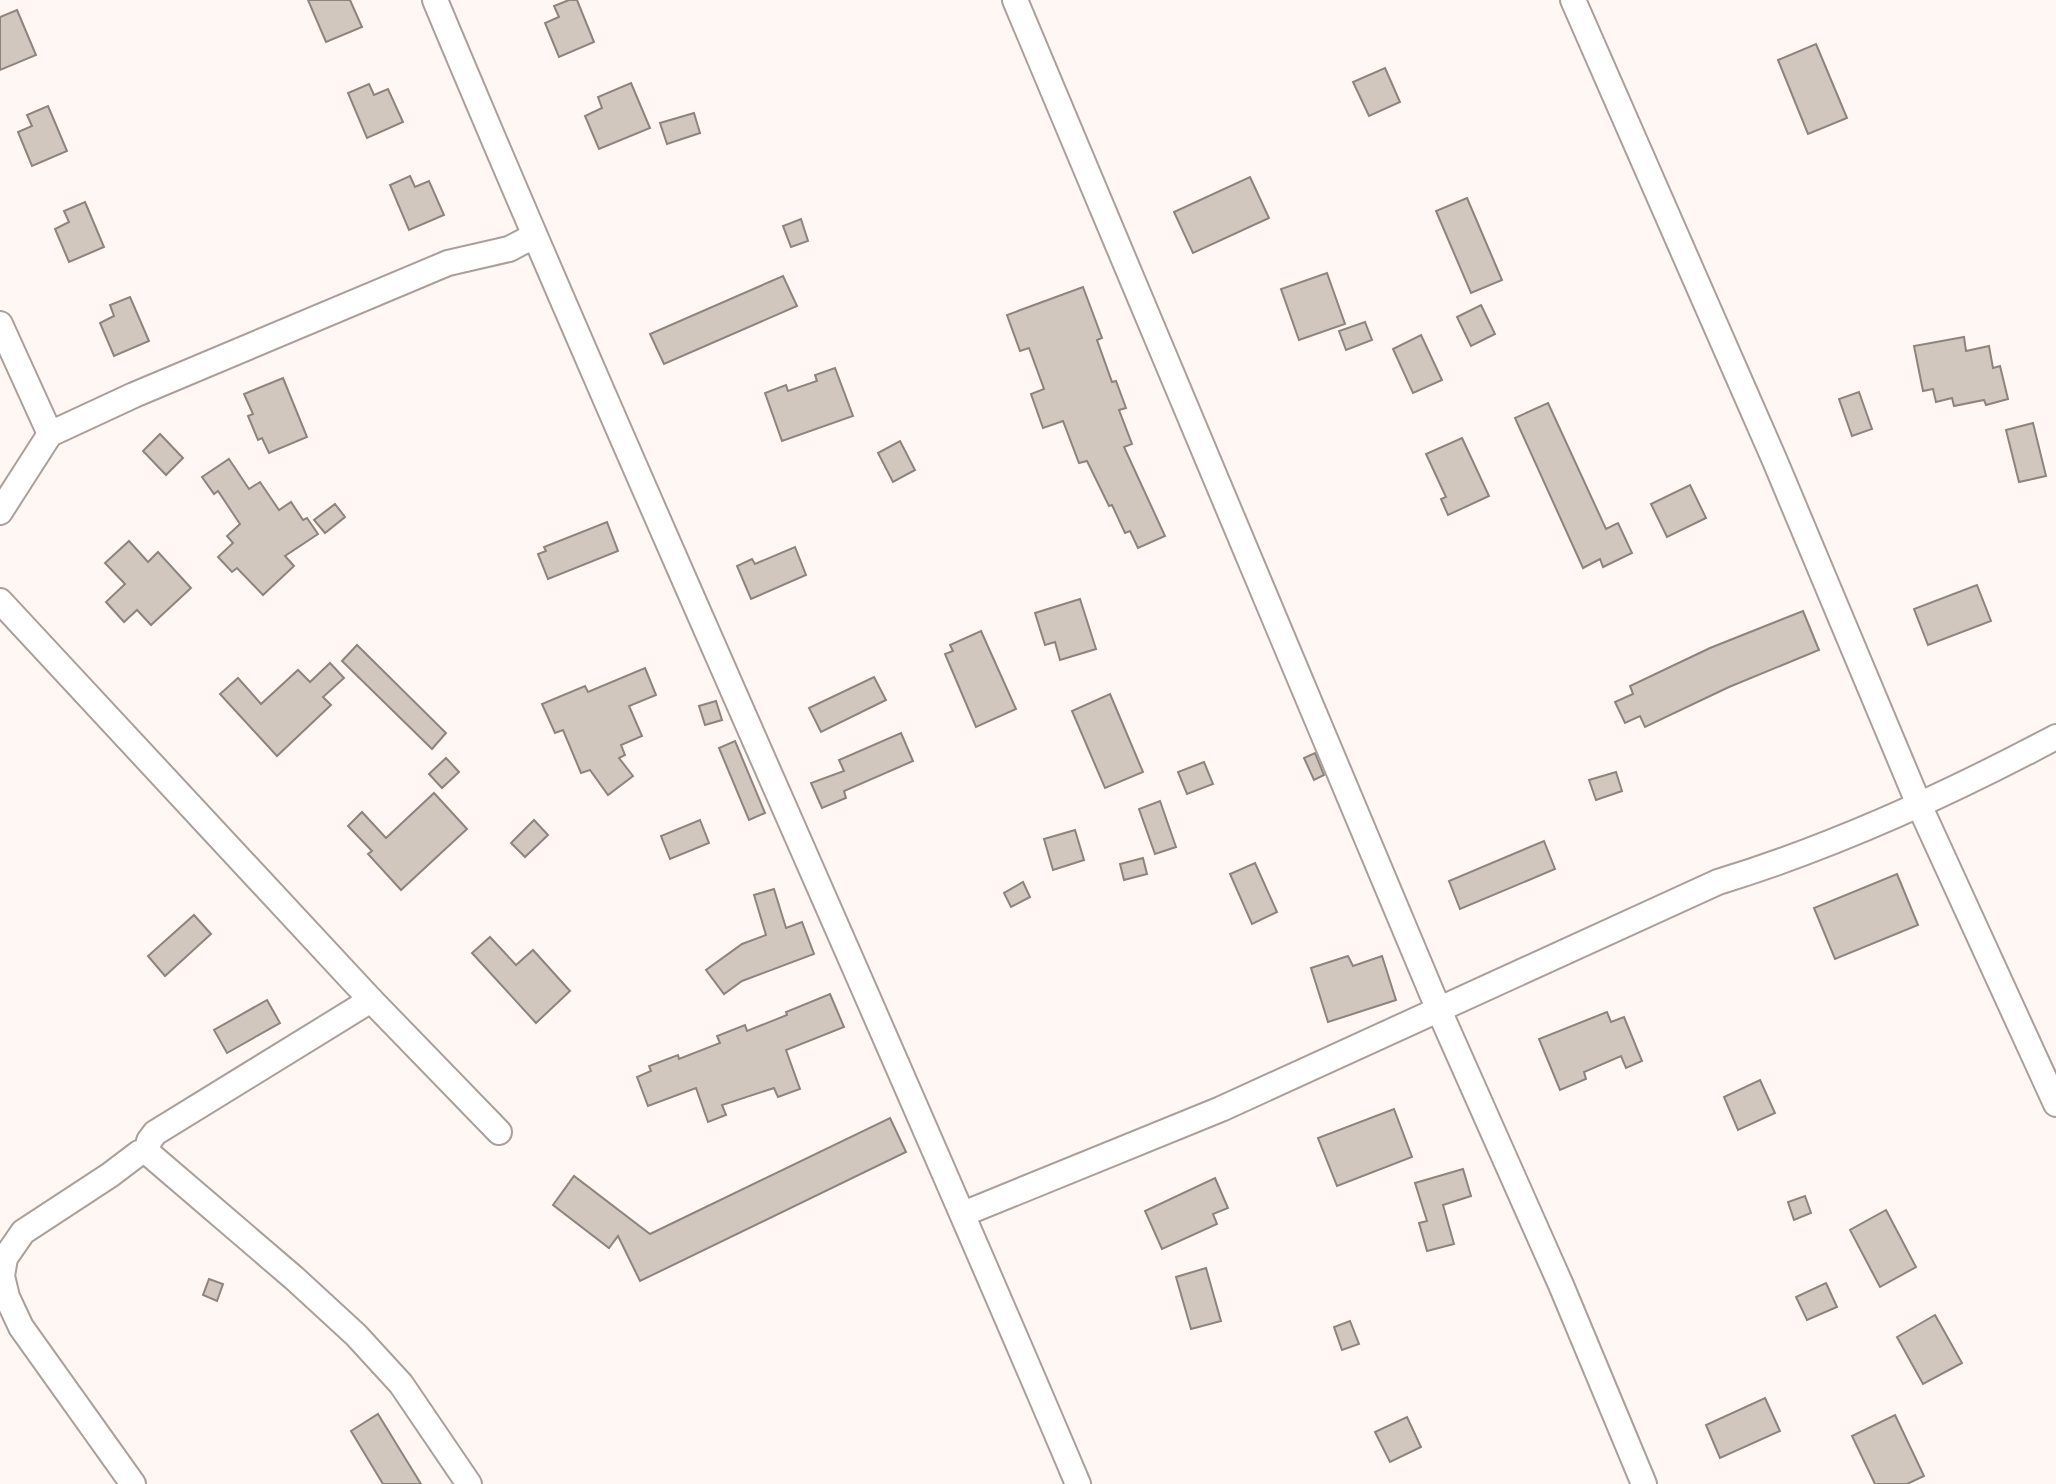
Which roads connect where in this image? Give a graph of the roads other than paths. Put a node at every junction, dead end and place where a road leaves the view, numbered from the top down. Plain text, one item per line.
1 (435, 0) edge
2 (1015, 0) edge
3 (1573, 0) edge
4 (534, 236) junction
5 (0, 324) edge
6 (50, 434) junction
7 (0, 512) edge
8 (0, 601) edge
9 (2056, 737) edge
10 (1920, 807) junction
11 (371, 1000) junction
12 (1438, 1008) junction
13 (2056, 1104) edge
14 (499, 1132) dead end
15 (147, 1152) junction
16 (963, 1214) junction
17 (133, 1484) edge
18 (469, 1484) edge
19 (1078, 1484) edge
20 (1644, 1484) edge

1 - 4 street
2 - 12 street
3 - 10 street
4 - 6 street
4 - 16 street
5 - 6 street
6 - 7 street
8 - 11 street
9 - 10 street
10 - 12 street
10 - 13 street
11 - 14 street
11 - 15 street
12 - 16 street
12 - 20 street
15 - 17 street
15 - 18 street
16 - 19 street

